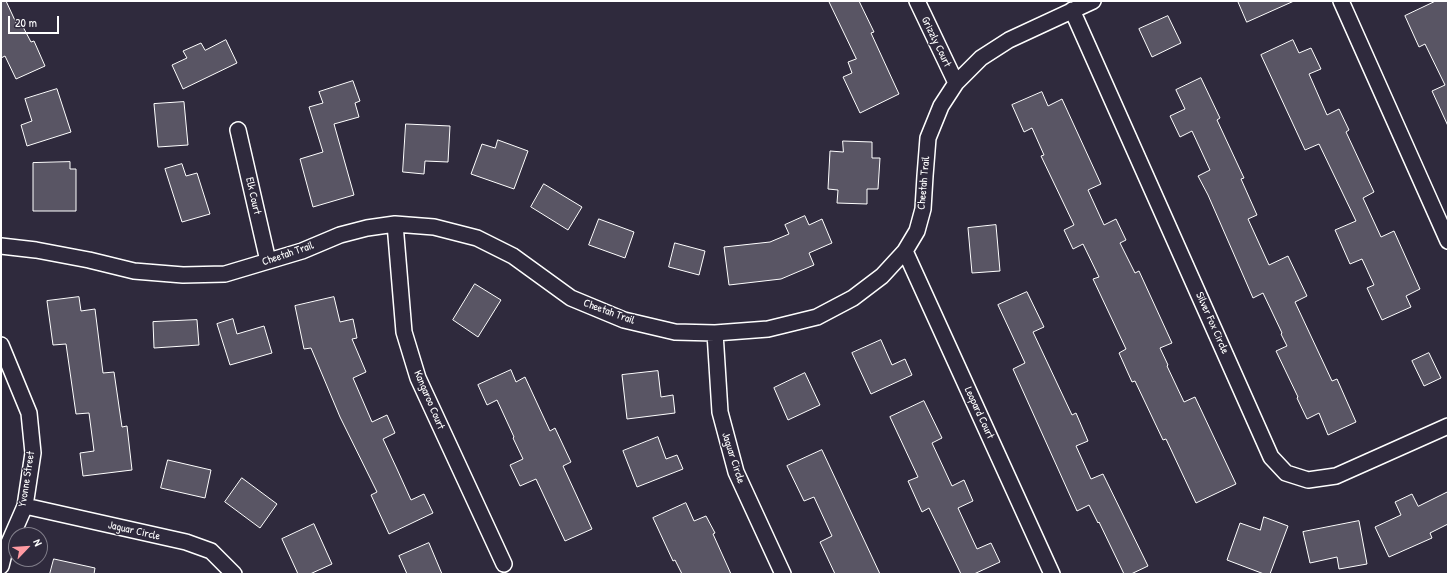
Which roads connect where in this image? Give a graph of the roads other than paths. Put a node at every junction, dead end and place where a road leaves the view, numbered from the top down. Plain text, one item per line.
1 (917, 1) edge
2 (1093, 1) edge
3 (1341, 1) edge
4 (1072, 10) junction
5 (956, 83) junction
6 (238, 130) dead end
7 (395, 224) junction
8 (1448, 241) edge
9 (1, 246) edge
10 (905, 251) junction
11 (268, 261) junction
12 (715, 333) junction
13 (1, 345) edge
14 (1448, 426) edge
15 (25, 506) junction
16 (504, 564) dead end
17 (1, 566) edge
18 (234, 574) edge
19 (783, 574) edge
20 (1052, 574) edge

1 - 5 street, Grizzly Court
2 - 4 street, Cheetah Trail
3 - 8 street
4 - 5 street, Cheetah Trail
4 - 14 street, Silver Fox Circle
5 - 10 street, Cheetah Trail
6 - 11 street, Elk Court
7 - 11 street, Cheetah Trail
7 - 12 street, Cheetah Trail
7 - 16 street, Kangaroo Court
9 - 11 street, Cheetah Trail
10 - 12 street, Cheetah Trail
10 - 20 street, Leopard Court
12 - 19 street, Jaguar Circle
13 - 15 street, Yvonne Street
15 - 17 street, Yvonne Street
15 - 18 street, Jaguar Circle

